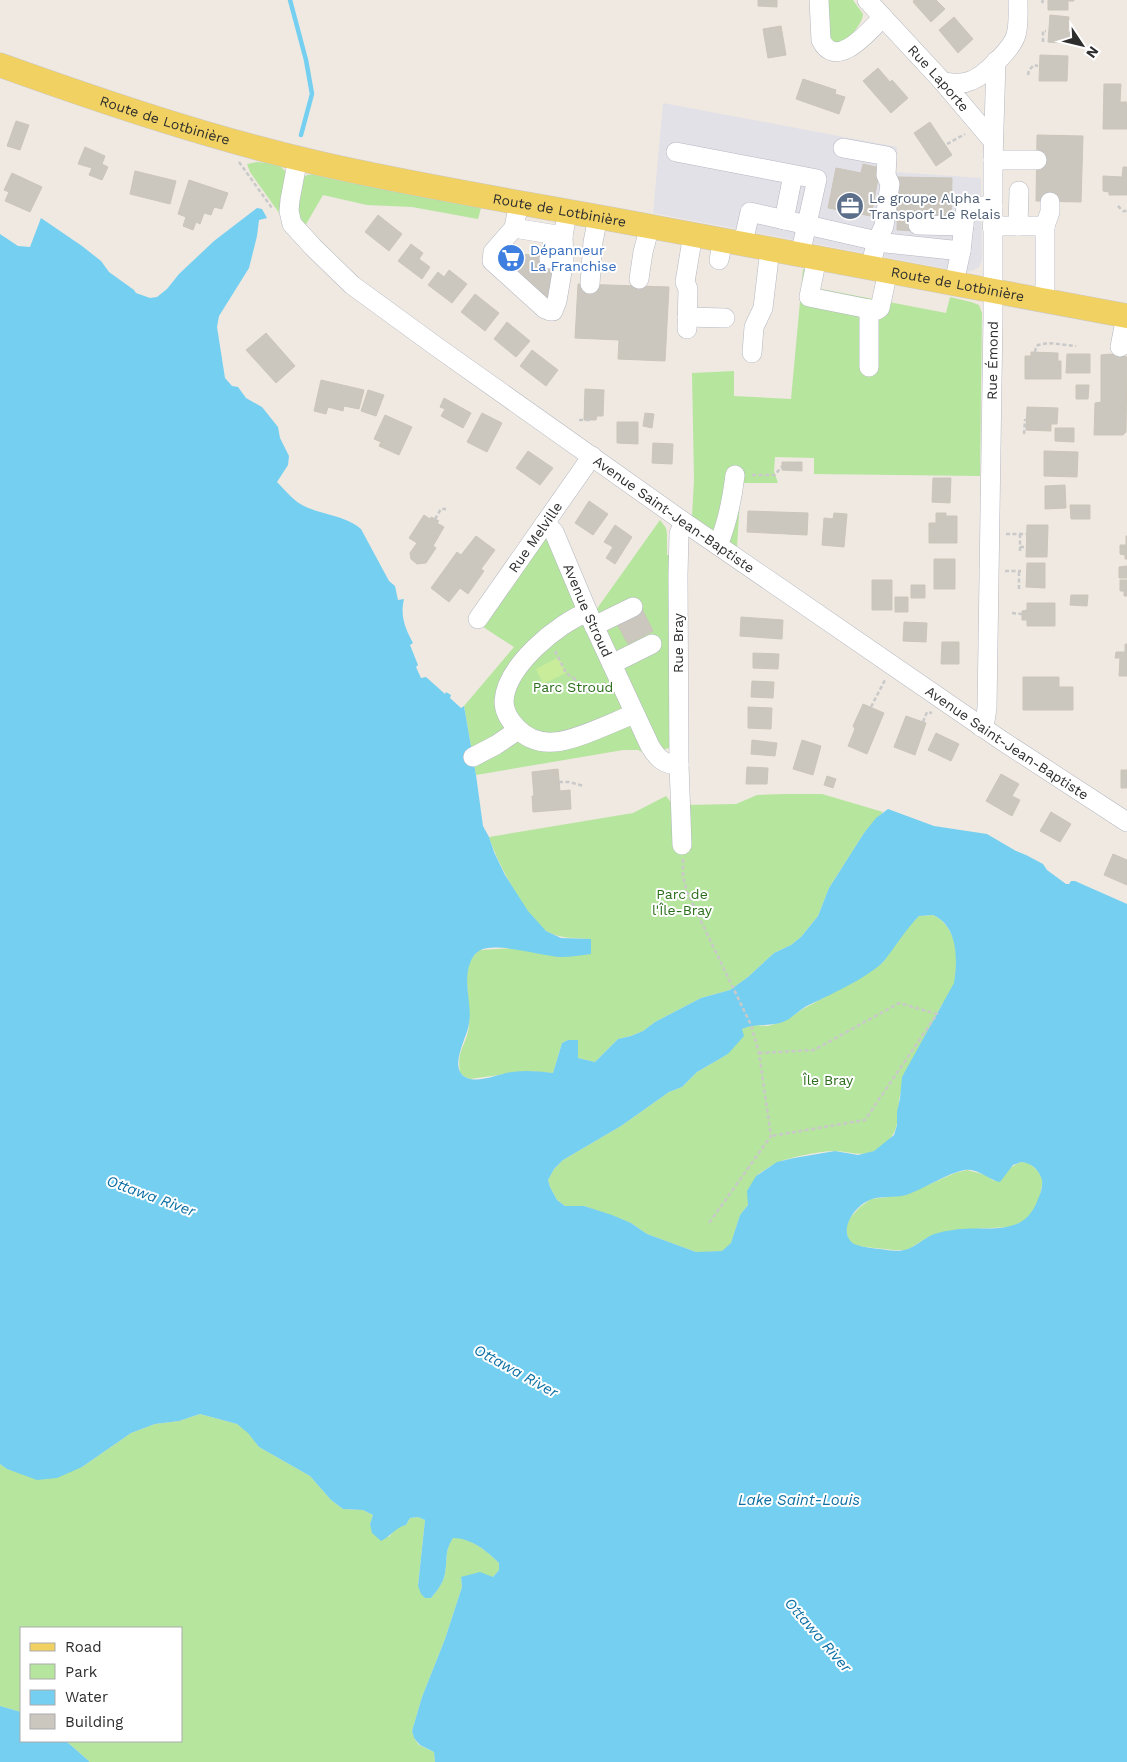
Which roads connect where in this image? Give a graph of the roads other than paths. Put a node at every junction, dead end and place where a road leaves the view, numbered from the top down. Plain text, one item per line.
1 (819, 0) edge
2 (866, 0) edge
3 (1018, 0) edge
4 (883, 17) junction
5 (996, 61) junction
6 (0, 65) edge
7 (943, 82) junction
8 (993, 141) junction
9 (843, 148) dead end
10 (676, 152) dead end
11 (298, 158) junction
12 (993, 160) junction
13 (1037, 160) dead end
14 (793, 175) junction
15 (1019, 191) dead end
16 (520, 202) junction
17 (1050, 202) dead end
18 (993, 206) junction
19 (568, 212) junction
20 (598, 217) junction
21 (784, 220) junction
22 (807, 225) junction
23 (650, 226) junction
24 (964, 226) junction
25 (992, 226) junction
26 (1018, 226) junction
27 (1045, 226) junction
28 (514, 228) junction
29 (693, 234) junction
30 (910, 234) junction
31 (559, 236) junction
32 (877, 241) junction
33 (729, 248) junction
34 (770, 249) junction
35 (961, 251) junction
36 (808, 256) junction
37 (549, 259) dead end
38 (879, 269) junction
39 (639, 279) dead end
40 (954, 283) junction
41 (590, 284) dead end
42 (992, 291) junction
43 (1045, 300) junction
44 (869, 309) junction
45 (1126, 316) edge
46 (725, 318) dead end
47 (1120, 347) dead end
48 (752, 354) dead end
49 (869, 368) dead end
50 (592, 456) junction
51 (735, 475) road end
52 (684, 522) junction
53 (545, 523) junction
54 (718, 545) junction
55 (633, 607) dead end
56 (478, 619) dead end
57 (591, 619) junction
58 (652, 644) dead end
59 (614, 670) junction
60 (634, 714) junction
61 (981, 727) junction
62 (518, 730) junction
63 (473, 757) dead end
64 (679, 765) junction
65 (1127, 822) edge
66 (682, 845) road end

1 - 4 street
2 - 4 street, Rue Laporte
3 - 5 street
4 - 7 street, Rue Laporte
5 - 7 street
5 - 8 street, Rue Émond
6 - 11 main road, Route de Lotbinière
7 - 8 street, Rue Laporte
8 - 12 street, Rue Émond
9 - 32 street
10 - 14 street
11 - 16 main road, Route de Lotbinière
11 - 50 street, Avenue Saint-Jean-Baptiste
12 - 13 street
12 - 18 street, Rue Émond
14 - 21 street
14 - 22 street
15 - 26 street
16 - 19 main road, Route de Lotbinière
16 - 28 street
17 - 27 street
18 - 24 street
18 - 25 street, Rue Émond
19 - 20 main road, Route de Lotbinière
19 - 31 street
20 - 23 main road, Route de Lotbinière
20 - 41 street
21 - 22 street
21 - 33 street
22 - 32 street
22 - 36 street
23 - 29 main road, Route de Lotbinière
23 - 39 street
24 - 30 street
24 - 35 street
25 - 26 street
25 - 42 street, Rue Émond
26 - 27 street
27 - 43 street
28 - 31 street
28 - 31 street
29 - 33 main road, Route de Lotbinière
29 - 46 street
30 - 32 street
30 - 35 street
31 - 37 street
32 - 38 street
33 - 34 main road, Route de Lotbinière
34 - 36 main road, Route de Lotbinière
34 - 48 street
35 - 40 street
36 - 38 main road, Route de Lotbinière
36 - 44 street
38 - 40 main road, Route de Lotbinière
38 - 44 street
40 - 42 main road, Route de Lotbinière
42 - 43 main road, Route de Lotbinière
42 - 61 street, Rue Émond
43 - 45 main road, Route de Lotbinière
44 - 49 street
45 - 47 street
50 - 52 street, Avenue Saint-Jean-Baptiste
50 - 53 street, Rue Melville
51 - 54 street
52 - 54 street, Avenue Saint-Jean-Baptiste
52 - 64 street, Rue Bray
53 - 56 street, Rue Melville
53 - 57 street, Avenue Stroud
54 - 61 street, Avenue Saint-Jean-Baptiste
55 - 57 street
57 - 59 street, Avenue Stroud
57 - 62 street
58 - 59 street
59 - 60 street, Avenue Stroud
60 - 62 street
60 - 64 street, Avenue Stroud
61 - 65 street, Avenue Saint-Jean-Baptiste
62 - 63 street
64 - 66 street, Rue Bray

